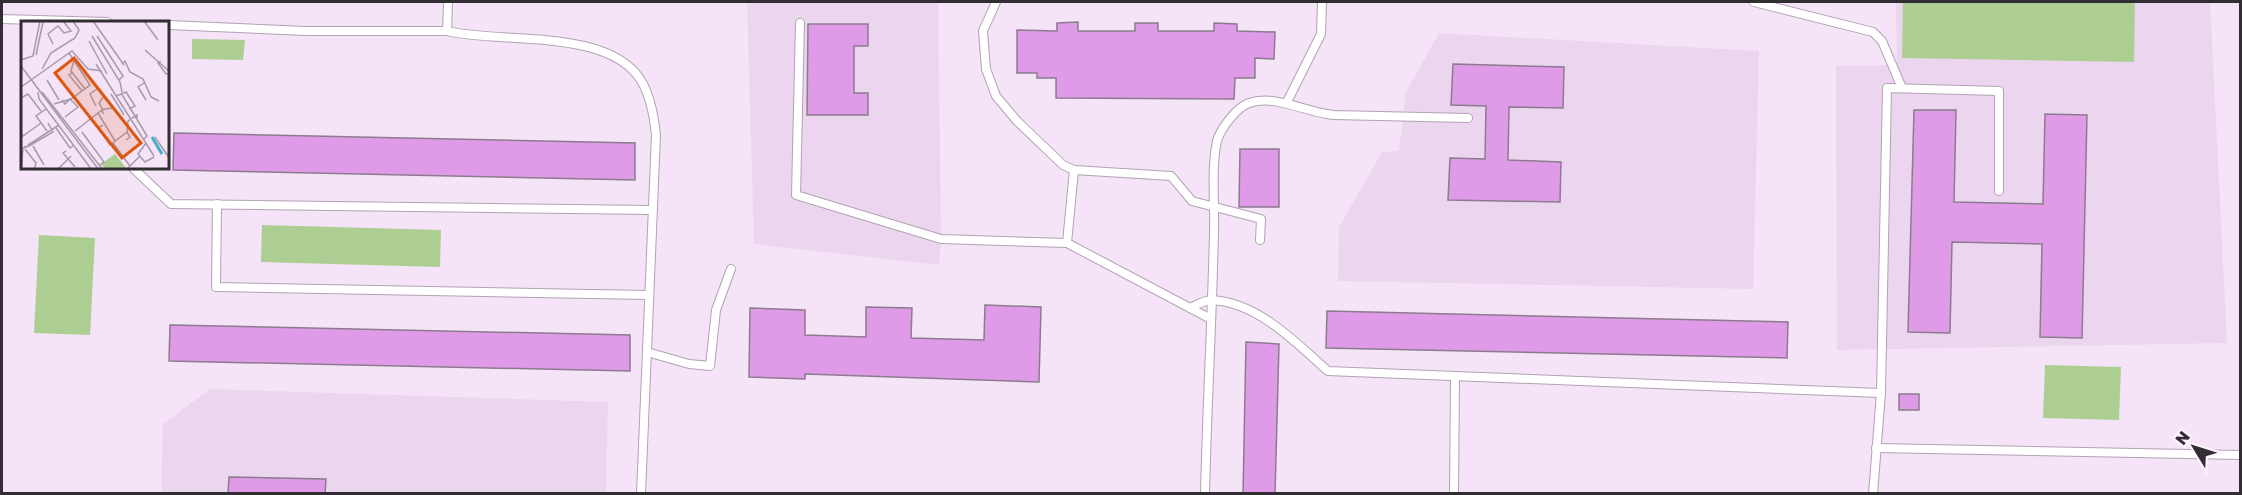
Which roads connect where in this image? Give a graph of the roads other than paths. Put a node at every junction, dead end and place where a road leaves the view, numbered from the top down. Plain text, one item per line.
1 (448, 2) edge
2 (996, 2) edge
3 (1322, 2) edge
4 (1754, 2) edge
5 (2, 19) edge
6 (45, 21) edge
7 (800, 23) dead end
8 (170, 25) edge
9 (447, 31) junction
10 (1902, 88) junction
11 (1287, 102) junction
12 (1468, 118) dead end
13 (135, 170) edge
14 (1074, 170) junction
15 (1999, 191) dead end
16 (218, 204) junction
17 (1214, 208) junction
18 (652, 210) junction
19 (1260, 240) dead end
20 (1067, 243) junction
21 (731, 269) dead end
22 (648, 296) junction
23 (1210, 300) junction
24 (1190, 308) junction
25 (1209, 318) junction
26 (646, 352) junction
27 (1455, 378) junction
28 (1881, 393) junction
29 (1876, 448) junction
30 (2241, 455) edge
31 (641, 494) edge
32 (1205, 494) edge
33 (1454, 494) edge
34 (1873, 494) edge

1 - 9 lane
2 - 14 lane
3 - 11 lane
4 - 10 lane
5 - 6 lane
7 - 20 lane
8 - 9 lane
9 - 18 lane
10 - 15 lane
10 - 28 lane
11 - 12 lane
11 - 17 lane
13 - 16 lane
14 - 17 lane
14 - 20 lane
16 - 18 lane
16 - 22 lane
17 - 19 lane
17 - 23 lane
18 - 22 lane
20 - 24 lane
21 - 26 lane
22 - 26 lane
23 - 24 lane
23 - 25 lane
23 - 27 lane
24 - 25 lane
25 - 32 lane
26 - 31 lane
27 - 28 lane
27 - 33 lane
28 - 29 lane
29 - 30 lane
29 - 34 lane

